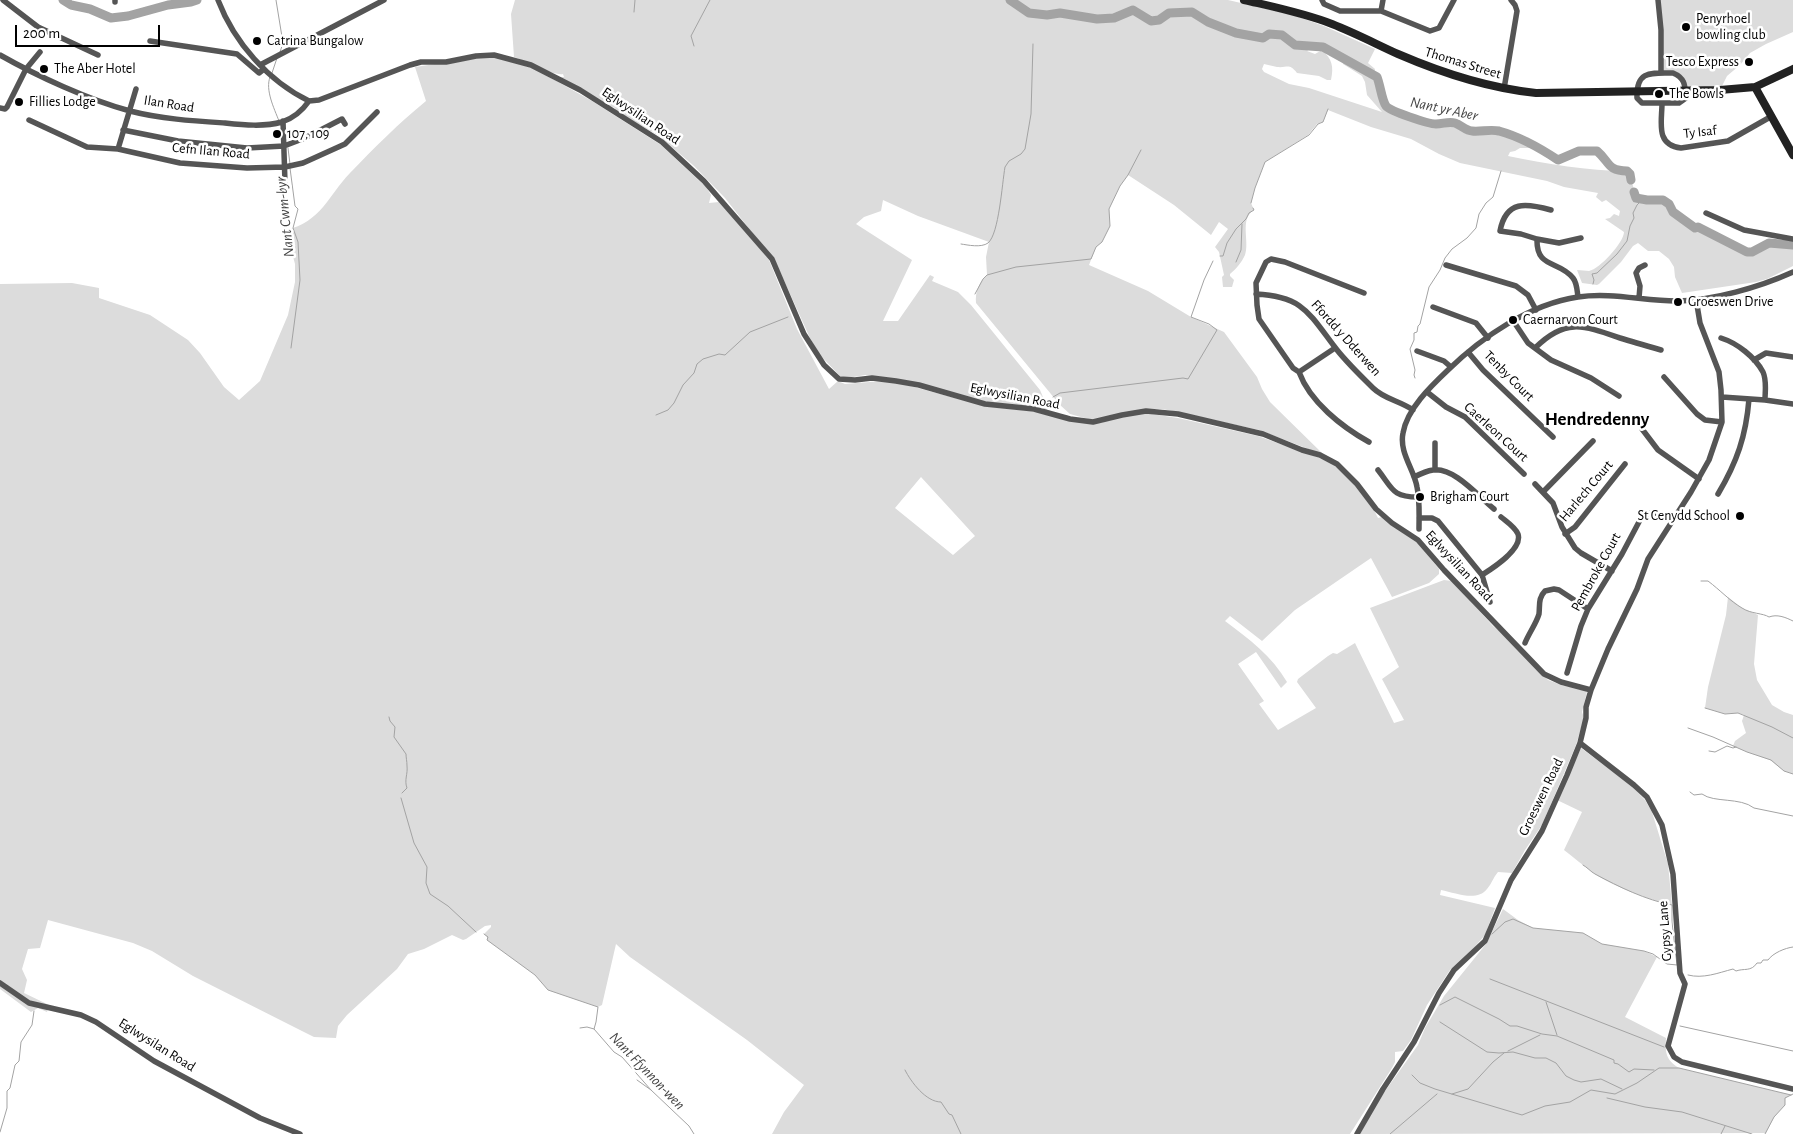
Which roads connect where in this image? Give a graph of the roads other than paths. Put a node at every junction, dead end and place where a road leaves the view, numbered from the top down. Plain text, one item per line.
1 (3, 0) edge
2 (218, 0) edge
3 (384, 0) edge
4 (1244, 0) edge
5 (1322, 0) edge
6 (1383, 0) edge
7 (1454, 0) edge
8 (1511, 0) edge
9 (1658, 0) edge
10 (1381, 12) junction
11 (150, 41) dead end
12 (40, 52) dead end
13 (0, 55) edge
14 (98, 55) dead end
15 (262, 67) junction
16 (26, 69) junction
17 (1793, 69) edge
18 (1661, 73) junction
19 (1755, 87) junction
20 (1504, 89) junction
21 (136, 90) dead end
22 (1685, 90) junction
23 (1636, 91) junction
24 (309, 101) junction
25 (1662, 103) junction
26 (1, 108) edge
27 (130, 111) junction
28 (377, 112) dead end
29 (1772, 116) junction
30 (29, 120) dead end
31 (283, 121) junction
32 (344, 124) dead end
33 (123, 130) junction
34 (284, 146) junction
35 (118, 149) junction
36 (1793, 155) edge
37 (285, 167) junction
38 (285, 183) dead end
39 (1551, 210) dead end
40 (1706, 213) dead end
41 (1581, 238) dead end
42 (1538, 239) junction
43 (1793, 239) edge
44 (1446, 265) dead end
45 (1645, 265) dead end
46 (1793, 272) edge
47 (1364, 293) dead end
48 (1256, 294) junction
49 (1578, 297) junction
50 (1639, 298) junction
51 (1696, 299) junction
52 (1433, 307) dead end
53 (1536, 310) junction
54 (1514, 322) junction
55 (1488, 338) junction
56 (1721, 338) dead end
57 (1335, 348) junction
58 (1535, 348) junction
59 (1661, 350) dead end
60 (1417, 351) dead end
61 (1468, 352) junction
62 (1793, 358) edge
63 (1754, 360) junction
64 (1451, 366) junction
65 (1299, 372) junction
66 (1664, 377) dead end
67 (1427, 392) junction
68 (1619, 396) dead end
69 (1722, 397) junction
70 (1750, 399) junction
71 (1765, 400) junction
72 (1793, 404) edge
73 (1413, 410) junction
74 (1722, 422) junction
75 (1642, 429) dead end
76 (1553, 437) dead end
77 (1593, 441) dead end
78 (1369, 442) dead end
79 (1434, 443) dead end
80 (1625, 464) dead end
81 (1378, 470) dead end
82 (1435, 470) junction
83 (1524, 474) dead end
84 (1414, 477) junction
85 (1698, 479) junction
86 (1535, 484) dead end
87 (1544, 492) junction
88 (1718, 494) dead end
89 (1418, 497) junction
90 (1494, 509) dead end
91 (1501, 516) dead end
92 (1419, 518) junction
93 (1672, 519) junction
94 (1419, 529) dead end
95 (1566, 534) junction
96 (1612, 571) junction
97 (1482, 575) junction
98 (1490, 602) dead end
99 (1588, 609) junction
100 (1525, 643) dead end
101 (1567, 673) dead end
102 (1591, 690) junction
103 (1580, 743) junction
104 (0, 983) edge
105 (1793, 1089) edge
106 (300, 1134) edge
107 (1357, 1134) edge

1 - 14 street
2 - 15 street
3 - 15 street
4 - 20 main road, Thomas Street
5 - 10 street
6 - 10 street
7 - 10 street
8 - 20 street
9 - 18 street
11 - 15 street
12 - 16 street
13 - 16 street, Ilan Road
15 - 24 street
16 - 26 street
16 - 27 street, Ilan Road
17 - 19 main road
18 - 22 street
18 - 23 street
19 - 22 main road, Thomas Street
19 - 29 main road
20 - 23 main road, Thomas Street
21 - 27 street
22 - 23 main road, Thomas Street
22 - 25 street
23 - 25 street
24 - 31 street, Ilan Road
24 - 102 street, Eglwysilian Road
25 - 29 street, Ty Isaf
27 - 31 street, Ilan Road
27 - 33 street
28 - 37 street, Cefn Ilan Road
29 - 36 main road
30 - 35 street, Cefn Ilan Road
31 - 34 street
32 - 34 street
33 - 34 street
33 - 35 street
34 - 37 street
35 - 37 street, Cefn Ilan Road
37 - 38 street
39 - 42 street
40 - 43 street
41 - 42 street
42 - 49 street
44 - 53 street
45 - 50 street
46 - 51 street
47 - 48 street
48 - 57 street, Ffordd y Dderwen
48 - 65 street
49 - 50 street
49 - 53 street
50 - 51 street
51 - 69 street
52 - 55 street
53 - 54 street
54 - 55 street
54 - 58 street
55 - 61 street
56 - 63 street
57 - 65 street
57 - 73 street, Ffordd y Dderwen
58 - 59 street
58 - 68 street
60 - 64 street
61 - 64 street
61 - 76 street, Tenby Court
62 - 63 street
63 - 71 street
64 - 67 street
65 - 78 street
66 - 74 street
67 - 73 street
67 - 83 street, Caerleon Court
69 - 70 street
69 - 74 street
70 - 71 street
70 - 88 street
71 - 72 street
73 - 84 street
74 - 85 street
75 - 85 street
77 - 87 street
79 - 82 street
80 - 95 street, Harlech Court
81 - 89 street
82 - 84 street
82 - 90 street
84 - 89 street
85 - 93 street, Groeswen Road
86 - 87 street
87 - 95 street
89 - 92 street
91 - 97 street
92 - 94 street
92 - 97 street
93 - 96 street, Pembroke Court
93 - 102 street, Groeswen Road
95 - 96 street
96 - 99 street, Pembroke Court
97 - 98 street
99 - 100 street
99 - 101 street, Pembroke Court
102 - 103 street, Groeswen Road
103 - 105 street, Gypsy Lane
103 - 107 street, Groeswen Road
104 - 106 street, Eglwysilan Road

